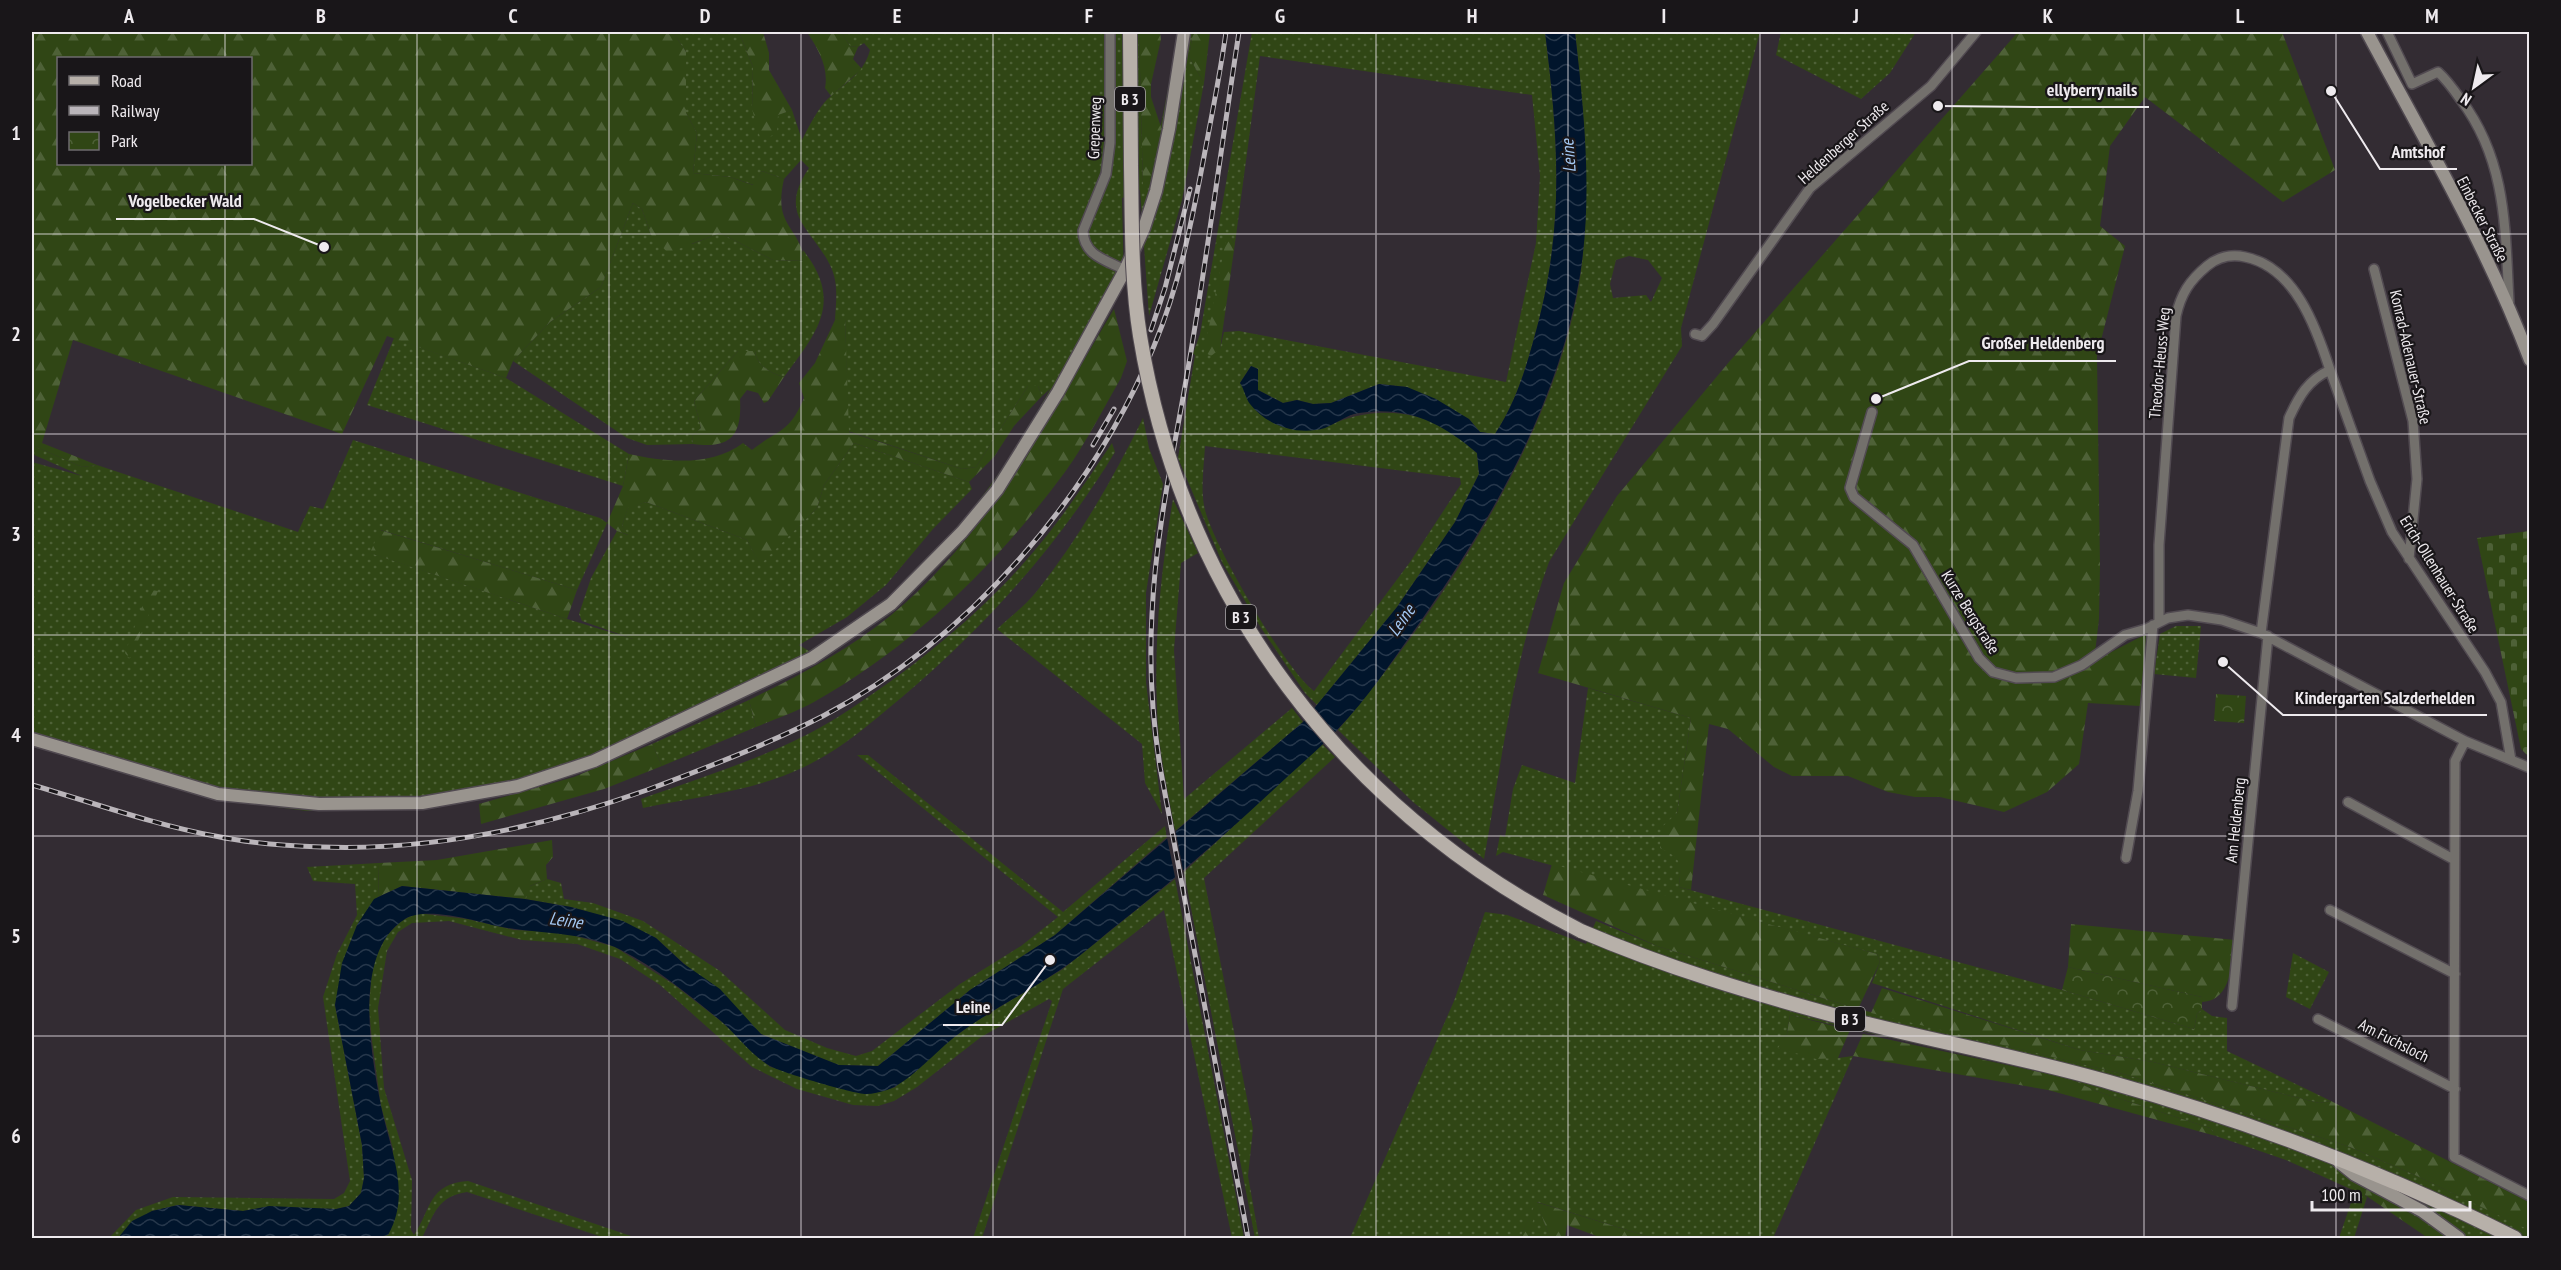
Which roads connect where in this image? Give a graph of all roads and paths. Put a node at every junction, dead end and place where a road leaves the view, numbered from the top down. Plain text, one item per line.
1 (1110, 32) edge
2 (1130, 32) edge
3 (1184, 32) edge
4 (1976, 32) edge
5 (2367, 32) edge
6 (2387, 32) edge
7 (2412, 84) junction
8 (2403, 100) junction
9 (2374, 269) dead end
10 (1125, 270) junction
11 (2509, 306) junction
12 (1695, 334) dead end
13 (2529, 358) edge
14 (2330, 370) junction
15 (1872, 412) dead end
16 (2409, 559) junction
17 (2156, 623) junction
18 (2265, 634) junction
19 (32, 739) edge
20 (2465, 741) junction
21 (2511, 760) junction
22 (2529, 768) edge
23 (2348, 802) dead end
24 (2126, 858) dead end
25 (2453, 859) junction
26 (2330, 910) dead end
27 (2456, 975) junction
28 (2232, 1006) dead end
29 (2318, 1019) dead end
30 (2455, 1089) junction
31 (2331, 1155) junction
32 (2529, 1196) edge
33 (2459, 1239) edge
34 (2515, 1239) edge

1 - 10 street, Grepenweg
2 - 31 main road, B 3, bridge
3 - 10 street
4 - 12 street, Heldenberger Straße
5 - 8 street, Einbecker Straße
6 - 7 street
7 - 8 street
7 - 11 street
8 - 11 street, Einbecker Straße
9 - 16 street, Konrad-Adenauer-Straße
10 - 19 street
11 - 13 street, Einbecker Straße
14 - 16 street, Erich-Ollenhauer-Straße
14 - 17 street, Theodor-Heuss-Weg
14 - 18 street
15 - 17 street, Kurze Bergstraße
16 - 21 street, Erich-Ollenhauer-Straße
17 - 18 street, Kurze Bergstraße
17 - 24 street
18 - 20 street, Kurze Bergstraße
18 - 28 street, Am Heldenberg
20 - 21 street, Kurze Bergstraße
20 - 25 street, Am Fuchsloch
21 - 22 street, Kurze Bergstraße
23 - 25 street
25 - 27 street, Am Fuchsloch
26 - 27 street
27 - 30 street, Am Fuchsloch
29 - 30 street, Am Fuchsloch
30 - 32 street, Am Fuchsloch
31 - 33 street
31 - 34 main road, B 3

